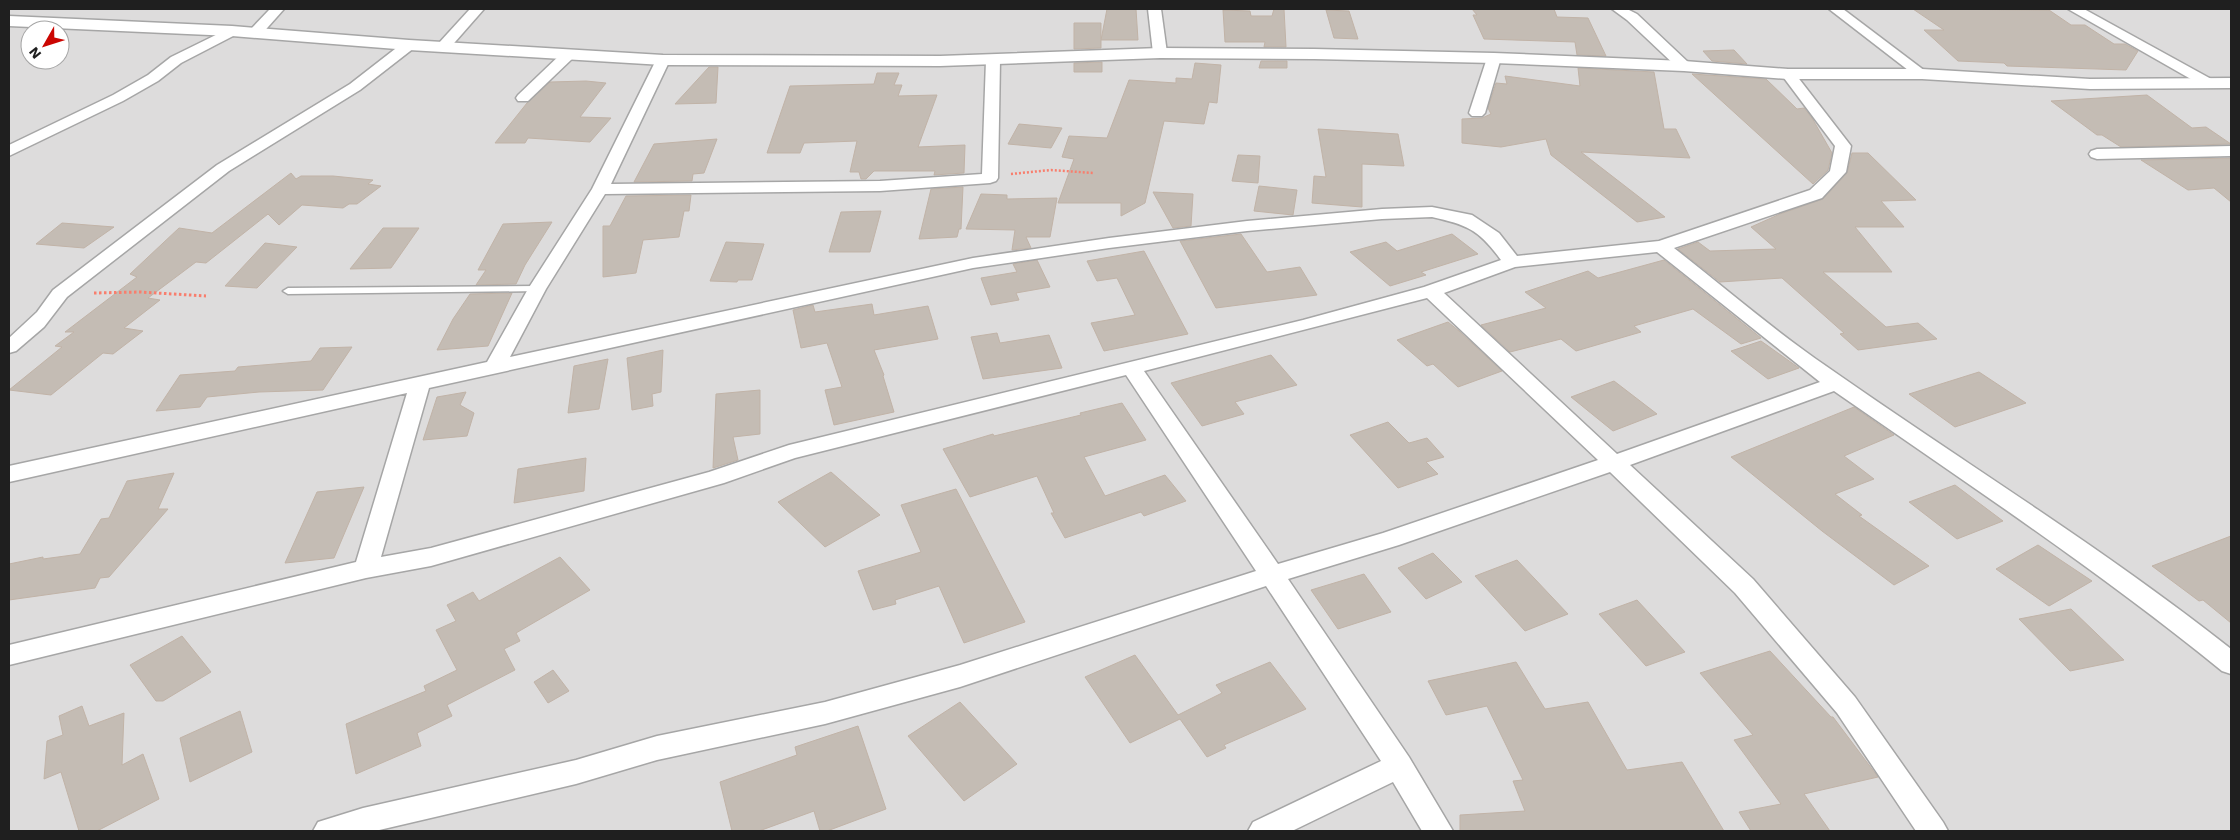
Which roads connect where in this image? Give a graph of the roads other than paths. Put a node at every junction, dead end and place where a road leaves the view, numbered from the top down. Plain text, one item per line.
1 (277, 9) edge
2 (477, 9) edge
3 (1154, 9) edge
4 (1618, 9) edge
5 (1835, 9) edge
6 (2075, 9) edge
7 (10, 22) edge
8 (232, 31) junction
9 (255, 33) junction
10 (408, 45) junction
11 (443, 48) junction
12 (1160, 53) junction
13 (568, 55) junction
14 (1494, 58) junction
15 (663, 60) junction
16 (993, 60) junction
17 (1684, 66) junction
18 (1788, 74) junction
19 (1922, 74) junction
20 (2208, 83) junction
21 (2231, 83) edge
22 (523, 98) dead end
23 (1477, 114) dead end
24 (9, 151) edge
25 (2231, 151) edge
26 (2097, 154) dead end
27 (600, 189) junction
28 (1660, 246) junction
29 (1512, 262) junction
30 (537, 289) junction
31 (288, 291) dead end
32 (1431, 291) junction
33 (9, 330) edge
34 (30, 331) junction
35 (9, 347) edge
36 (495, 367) junction
37 (1131, 367) junction
38 (1836, 383) junction
39 (420, 384) junction
40 (1614, 463) junction
41 (9, 474) edge
42 (366, 569) junction
43 (1272, 575) junction
44 (9, 655) edge
45 (2231, 664) edge
46 (1400, 766) junction
47 (328, 831) edge
48 (1263, 831) edge
49 (1438, 831) edge
50 (1933, 831) edge

1 - 9 street
2 - 11 street
3 - 12 street
4 - 17 street
5 - 19 street
6 - 20 street
7 - 8 street
8 - 9 street
8 - 24 street
9 - 10 street
10 - 11 street
10 - 34 street
11 - 13 street
12 - 14 street
12 - 16 street
13 - 15 street
13 - 22 street
14 - 17 street
14 - 23 street
15 - 16 street
15 - 27 street
16 - 27 street
17 - 18 street
18 - 19 street
18 - 28 street
19 - 20 street
20 - 21 street
25 - 26 street
27 - 30 street
28 - 29 street
28 - 38 street
29 - 32 street
29 - 36 street
30 - 31 lane
30 - 36 street
32 - 37 street
32 - 40 street
33 - 34 street
34 - 35 street
36 - 39 street
37 - 42 street
37 - 43 street
38 - 40 street
38 - 45 street
39 - 41 street
39 - 42 street
40 - 43 street
40 - 50 street
42 - 44 street
43 - 46 street
43 - 47 street
46 - 48 street
46 - 49 street

